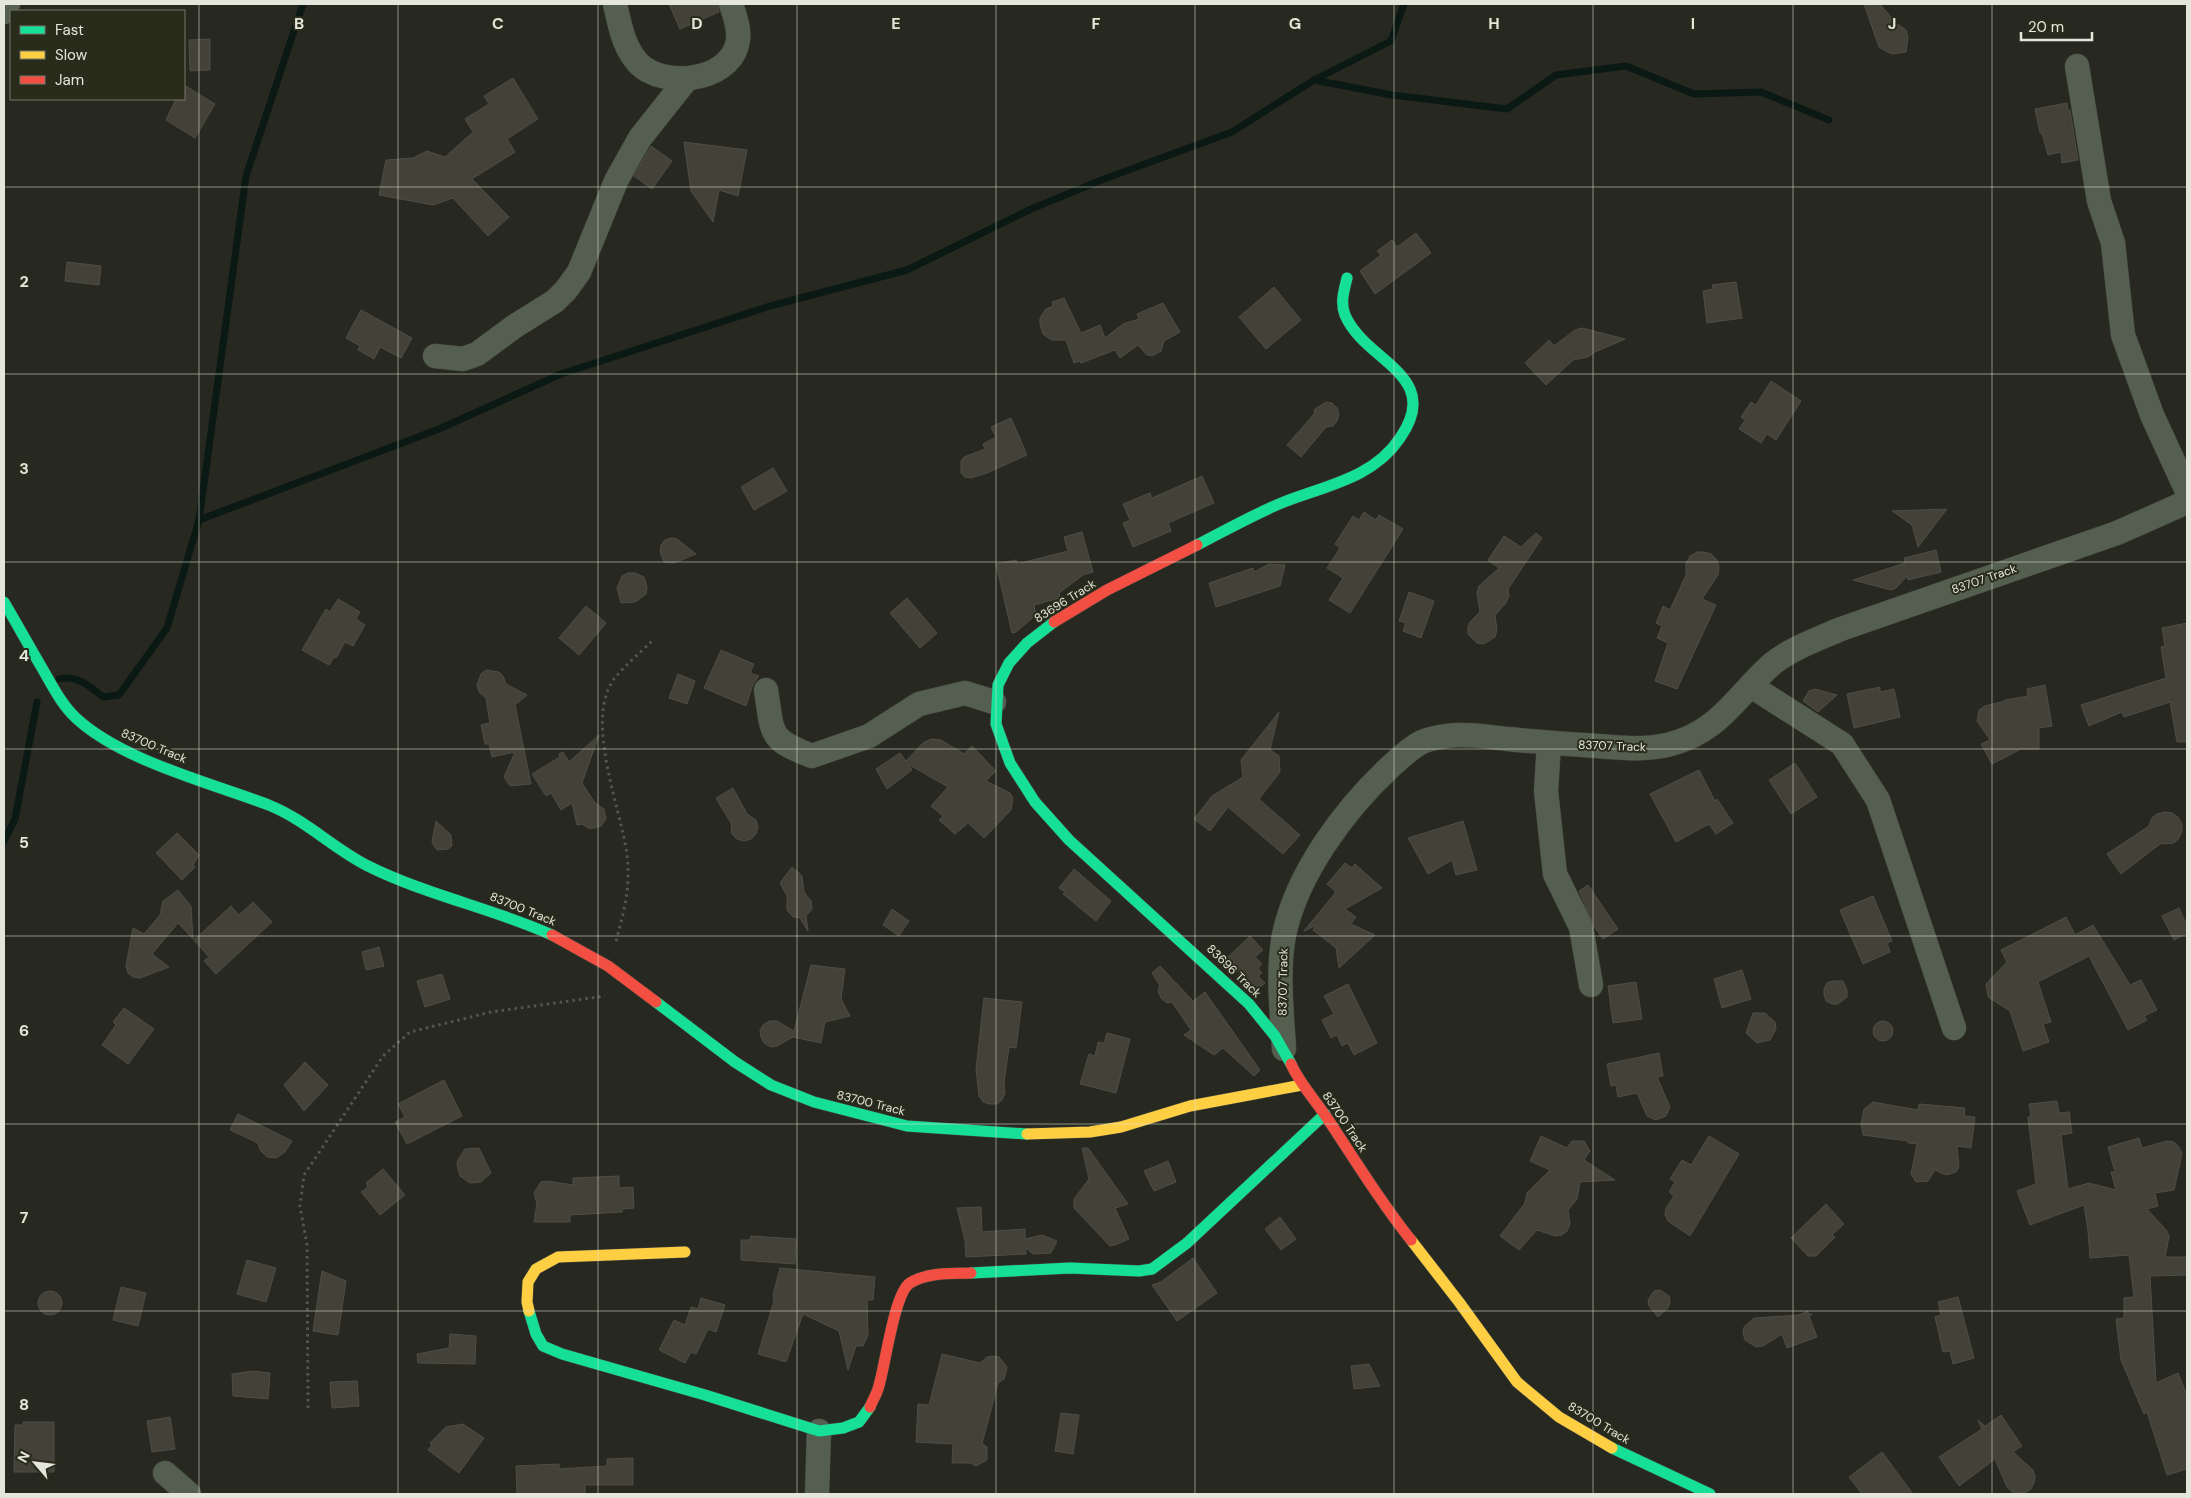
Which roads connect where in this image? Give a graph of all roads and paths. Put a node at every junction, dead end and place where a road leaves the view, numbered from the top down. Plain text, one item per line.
1 (8, 4) edge
2 (615, 4) edge
3 (731, 4) edge
4 (4, 12) edge
5 (2077, 66) dead end
6 (686, 80) junction
7 (1347, 278) dead end
8 (435, 356) dead end
9 (2187, 491) edge
10 (2187, 502) edge
11 (4, 602) edge
12 (652, 641) dead end
13 (1751, 686) junction
14 (766, 690) dead end
15 (994, 702) junction
16 (1548, 743) junction
17 (608, 966) junction
18 (1591, 985) dead end
19 (643, 991) junction
20 (1954, 1028) dead end
21 (1284, 1049) junction
22 (1302, 1085) junction
23 (1325, 1114) junction
24 (685, 1252) dead end
25 (308, 1408) dead end
26 (819, 1431) junction
27 (165, 1473) dead end
28 (188, 1494) edge
29 (817, 1494) edge
30 (1710, 1494) edge

1 - 4 street
2 - 6 street
3 - 6 street
5 - 9 street
6 - 8 street
7 - 15 street, 83696 Track
10 - 13 street, 83707 Track
11 - 17 street, 83700 Track
12 - 17 path
13 - 16 street, 83707 Track
13 - 20 street
14 - 15 street
15 - 21 street, 83696 Track
16 - 18 street
16 - 21 street, 83707 Track
17 - 19 street, 83700 Track
19 - 22 street, 83700 Track
19 - 25 path
21 - 22 street, 83696 Track
22 - 23 street, 83700 Track
23 - 26 street
23 - 30 street, 83700 Track
24 - 26 street
26 - 29 street
27 - 28 street

